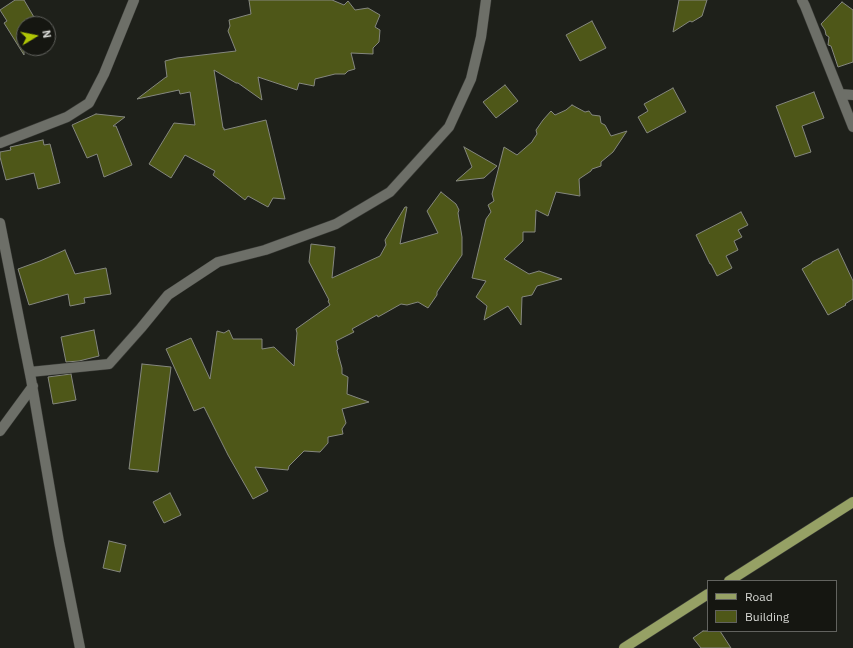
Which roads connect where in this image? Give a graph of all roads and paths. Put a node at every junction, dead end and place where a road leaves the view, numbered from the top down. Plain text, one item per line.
1 (134, 0) edge
2 (486, 0) edge
3 (802, 0) edge
4 (840, 94) junction
5 (853, 95) edge
6 (853, 127) edge
7 (0, 144) edge
8 (0, 222) edge
9 (30, 372) junction
10 (33, 386) junction
11 (0, 431) edge
12 (853, 502) edge
13 (731, 580) edge
14 (707, 595) edge
15 (80, 648) edge
16 (624, 648) edge

1 - 7 street
2 - 9 street
3 - 4 street
4 - 5 street
4 - 6 street
8 - 9 street
9 - 10 street
10 - 11 street
10 - 15 street
12 - 13 main road
14 - 16 main road

